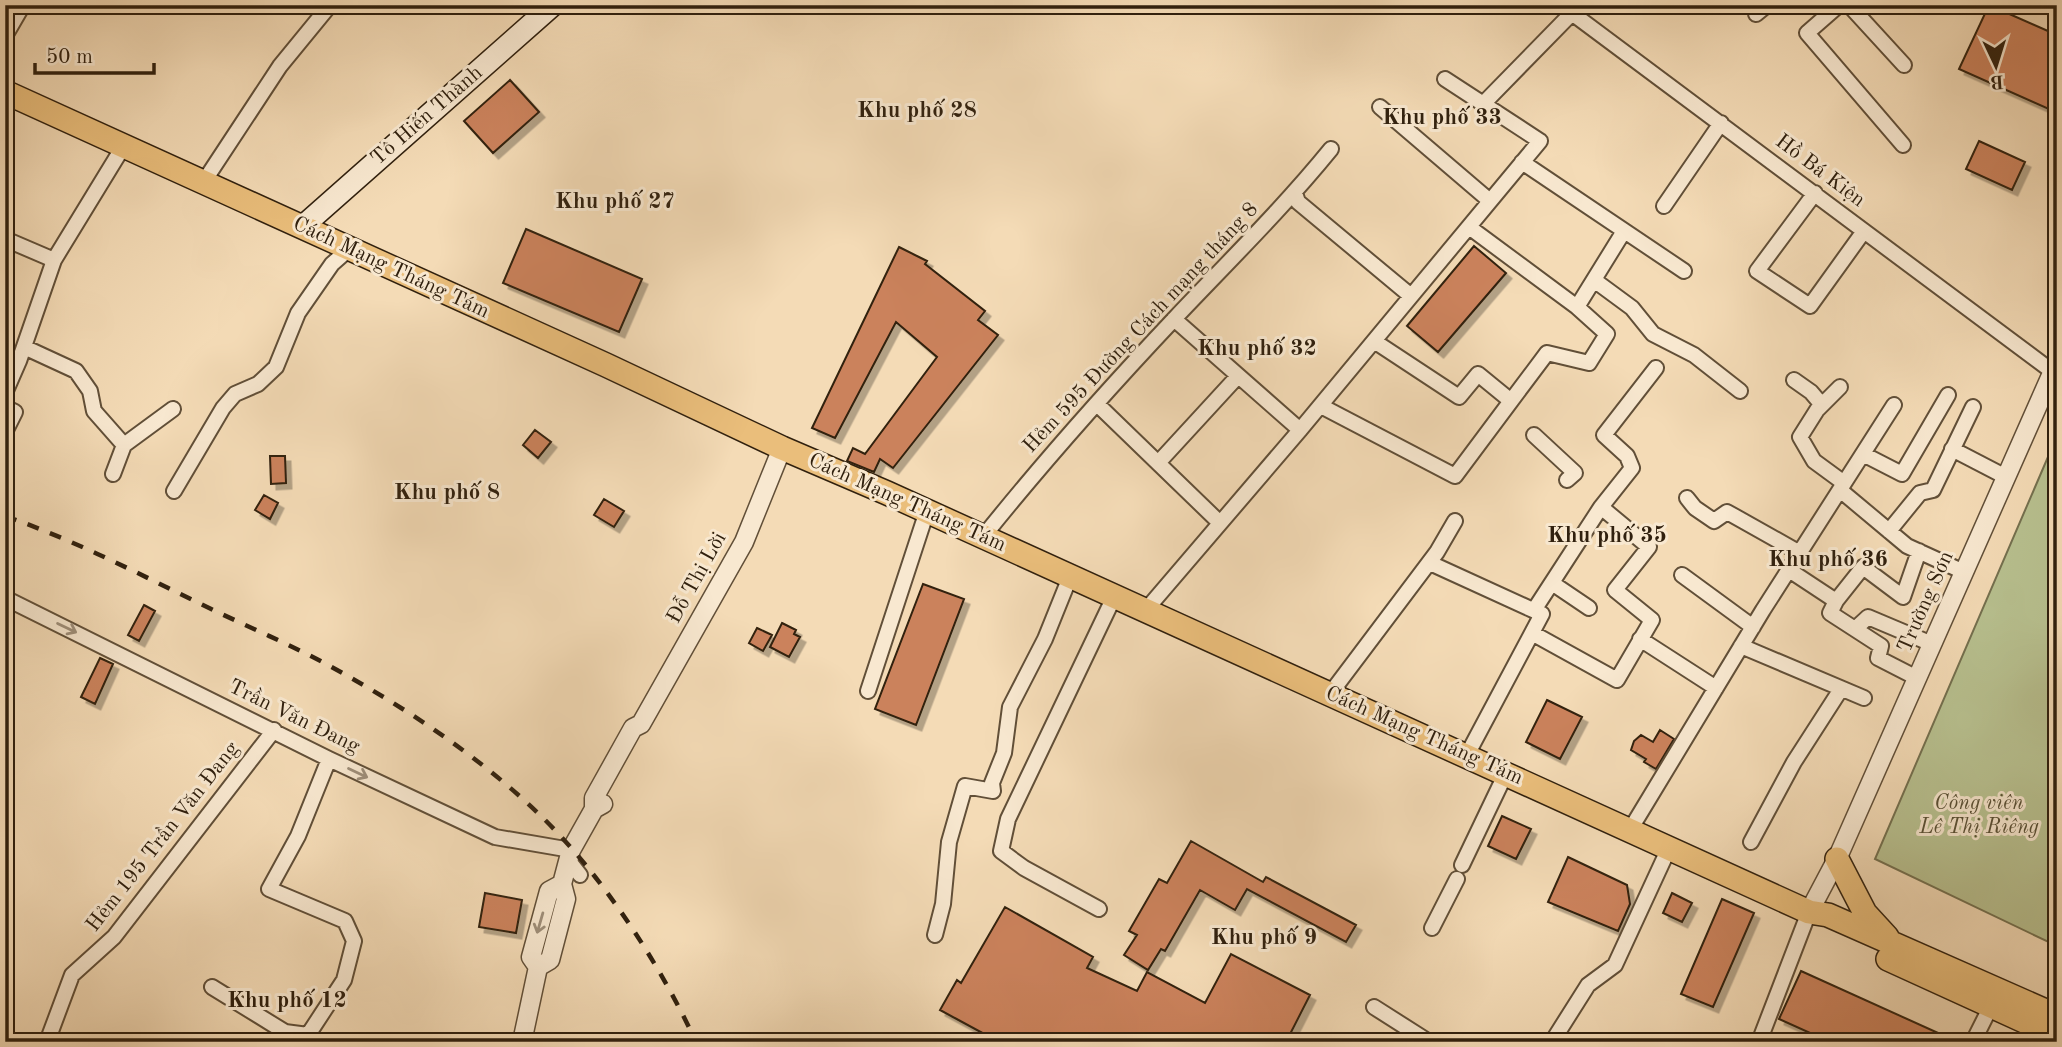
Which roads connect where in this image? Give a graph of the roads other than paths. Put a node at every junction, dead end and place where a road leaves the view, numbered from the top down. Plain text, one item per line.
1 (23, 5) edge
2 (330, 5) edge
3 (553, 5) edge
4 (1839, 5) edge
5 (1849, 5) edge
6 (1567, 9) edge
7 (5, 36) edge
8 (1905, 65) dead end
9 (1445, 79) dead end
10 (5, 92) edge
11 (1484, 103) junction
12 (1380, 107) dead end
13 (1721, 123) junction
14 (1903, 145) dead end
15 (123, 147) junction
16 (1331, 149) dead end
17 (1522, 162) junction
18 (203, 183) junction
19 (1295, 193) junction
20 (1815, 193) junction
21 (1490, 201) junction
22 (1664, 206) dead end
23 (1469, 226) junction
24 (302, 227) junction
25 (1624, 230) junction
26 (1864, 231) junction
27 (5, 239) edge
28 (349, 249) junction
29 (54, 260) junction
30 (1685, 271) dead end
31 (1594, 280) junction
32 (1411, 296) junction
33 (1577, 307) junction
34 (1174, 319) junction
35 (1374, 341) junction
36 (5, 353) edge
37 (21, 354) junction
38 (2055, 367) edge
39 (1656, 368) dead end
40 (1238, 376) junction
41 (1794, 380) dead end
42 (1840, 387) dead end
43 (1740, 391) dead end
44 (5, 393) edge
45 (1948, 395) dead end
46 (1511, 401) junction
47 (1097, 404) junction
48 (1822, 405) junction
49 (1894, 405) dead end
50 (1321, 406) junction
51 (5, 407) edge
52 (1973, 407) dead end
53 (173, 409) dead end
54 (1300, 430) junction
55 (5, 432) edge
56 (1534, 435) dead end
57 (124, 446) junction
58 (782, 448) junction
59 (1952, 449) junction
60 (1863, 454) junction
61 (1158, 463) junction
62 (113, 474) dead end
63 (2006, 477) junction
64 (1567, 480) dead end
65 (1842, 486) junction
66 (174, 491) dead end
67 (1687, 498) dead end
68 (1601, 507) junction
69 (927, 511) junction
70 (1455, 521) dead end
71 (1220, 523) junction
72 (1889, 531) junction
73 (983, 537) junction
74 (1919, 551) junction
75 (1800, 552) junction
76 (1430, 562) junction
77 (1789, 570) junction
78 (1964, 572) junction
79 (1682, 575) dead end
80 (1070, 577) junction
81 (1552, 583) junction
82 (1114, 597) junction
83 (5, 598) edge
84 (1836, 601) junction
85 (1589, 608) dead end
86 (1145, 611) junction
87 (1535, 611) junction
88 (1753, 627) junction
89 (1854, 629) junction
90 (1532, 633) junction
91 (1640, 639) junction
92 (1932, 644) junction
93 (1741, 646) junction
94 (1917, 678) junction
95 (1716, 688) junction
96 (1841, 689) junction
97 (868, 691) dead end
98 (1330, 694) junction
99 (1864, 698) dead end
100 (274, 730) junction
101 (1467, 755) junction
102 (329, 758) junction
103 (1506, 773) junction
104 (1630, 830) junction
105 (1751, 842) dead end
106 (1669, 848) junction
107 (570, 855) junction
108 (1836, 859) junction
109 (580, 875) dead end
110 (1099, 909) dead end
111 (1810, 912) junction
112 (1432, 928) dead end
113 (935, 935) dead end
114 (1894, 945) junction
115 (212, 987) dead end
116 (1991, 1006) junction
117 (1374, 1007) dead end
118 (2057, 1016) edge
119 (2057, 1036) edge
120 (308, 1038) edge
121 (47, 1042) edge
122 (522, 1042) edge
123 (1429, 1042) edge
124 (1552, 1042) edge
125 (1759, 1042) edge
126 (1973, 1042) edge

1 - 7 street
2 - 18 street
3 - 24 main road, Tô Hiến Thành
4 - 14 street
5 - 8 street
6 - 11 street
6 - 13 street, Hồ Bá Kiện
9 - 11 street
10 - 15 main road, Cách Mạng Tháng Tám
11 - 17 street
12 - 21 street
13 - 20 street, Hồ Bá Kiện
13 - 22 street
15 - 18 main road, Cách Mạng Tháng Tám
15 - 29 street
16 - 19 street, Hẻm 595 Đường Cách mạng tháng 8
17 - 21 street
17 - 25 street
18 - 24 main road, Cách Mạng Tháng Tám
19 - 32 street
19 - 34 street, Hẻm 595 Đường Cách mạng tháng 8
20 - 26 street, Hồ Bá Kiện
20 - 26 street
21 - 23 street
23 - 32 street
23 - 33 street
24 - 28 main road, Cách Mạng Tháng Tám
25 - 30 street
25 - 31 street
26 - 38 street, Hồ Bá Kiện
27 - 29 street
28 - 58 main road, Cách Mạng Tháng Tám
28 - 66 street
29 - 37 street
31 - 33 street
31 - 43 street
32 - 35 street
33 - 46 street
34 - 40 street, Hẻm 595 Đường Cách mạng tháng 8
34 - 47 street, Hẻm 595 Đường Cách mạng tháng 8
35 - 46 street
35 - 50 street
36 - 37 street
37 - 44 street
37 - 57 street
38 - 63 street, Trường Sơn
39 - 68 street
40 - 54 street, Hẻm 595 Đường Cách mạng tháng 8
40 - 61 street
41 - 48 street
42 - 48 street
45 - 60 street
46 - 50 street
47 - 61 street
47 - 73 street, Hẻm 595 Đường Cách mạng tháng 8
48 - 65 street
49 - 60 street
50 - 54 street
51 - 55 street
52 - 59 street
53 - 57 street
54 - 71 street
56 - 64 street
57 - 62 street
58 - 69 main road, Cách Mạng Tháng Tám
58 - 107 street, Đỗ Thị Lời
59 - 63 street
59 - 72 street
60 - 65 street
61 - 71 street
63 - 78 street, Trường Sơn
65 - 72 street
65 - 75 street
67 - 75 street
68 - 81 street
68 - 91 street
69 - 73 main road, Cách Mạng Tháng Tám
69 - 97 street
70 - 76 street
71 - 86 street
72 - 74 street
73 - 80 main road, Cách Mạng Tháng Tám
74 - 78 street
74 - 84 street
75 - 77 street
76 - 87 street
76 - 98 street
77 - 84 street
77 - 88 street
78 - 92 street, Trường Sơn
79 - 88 street
80 - 82 main road, Cách Mạng Tháng Tám
80 - 113 street
81 - 85 street
81 - 87 street
82 - 86 main road, Cách Mạng Tháng Tám
82 - 110 street
83 -> 100 street, Trần Văn Ðang
84 - 89 street
86 - 98 main road, Cách Mạng Tháng Tám
87 - 90 street
88 - 93 street
89 - 92 street
89 - 94 street
90 - 91 street
90 - 101 street
91 - 95 street
92 - 94 street, Trường Sơn
93 - 95 street
93 - 96 street
94 - 108 street, Trường Sơn
95 - 104 street
96 - 99 street
96 - 105 street
98 - 101 main road, Cách Mạng Tháng Tám
100 - 102 street, Trần Văn Ðang
100 - 121 street, Hẻm 195 Trần Văn Ðang
101 - 103 main road, Cách Mạng Tháng Tám
102 -> 107 street, Trần Văn Ðang
102 - 120 street
103 - 104 main road, Cách Mạng Tháng Tám
103 - 112 street
104 - 106 main road, Cách Mạng Tháng Tám
106 - 111 main road, Cách Mạng Tháng Tám
106 - 124 street
107 - 109 street
107 - 122 street, Đỗ Thị Lời
108 - 111 street, Trường Sơn
108 - 114 main road
111 - 114 main road, Cách Mạng Tháng Tám
111 - 116 main road, Cách Mạng Tháng Tám
111 - 125 street
114 - 118 main road, Cách Mạng Tháng Tám
115 - 120 street
116 - 119 main road, Cách Mạng Tháng Tám
116 - 126 street
117 - 123 street

